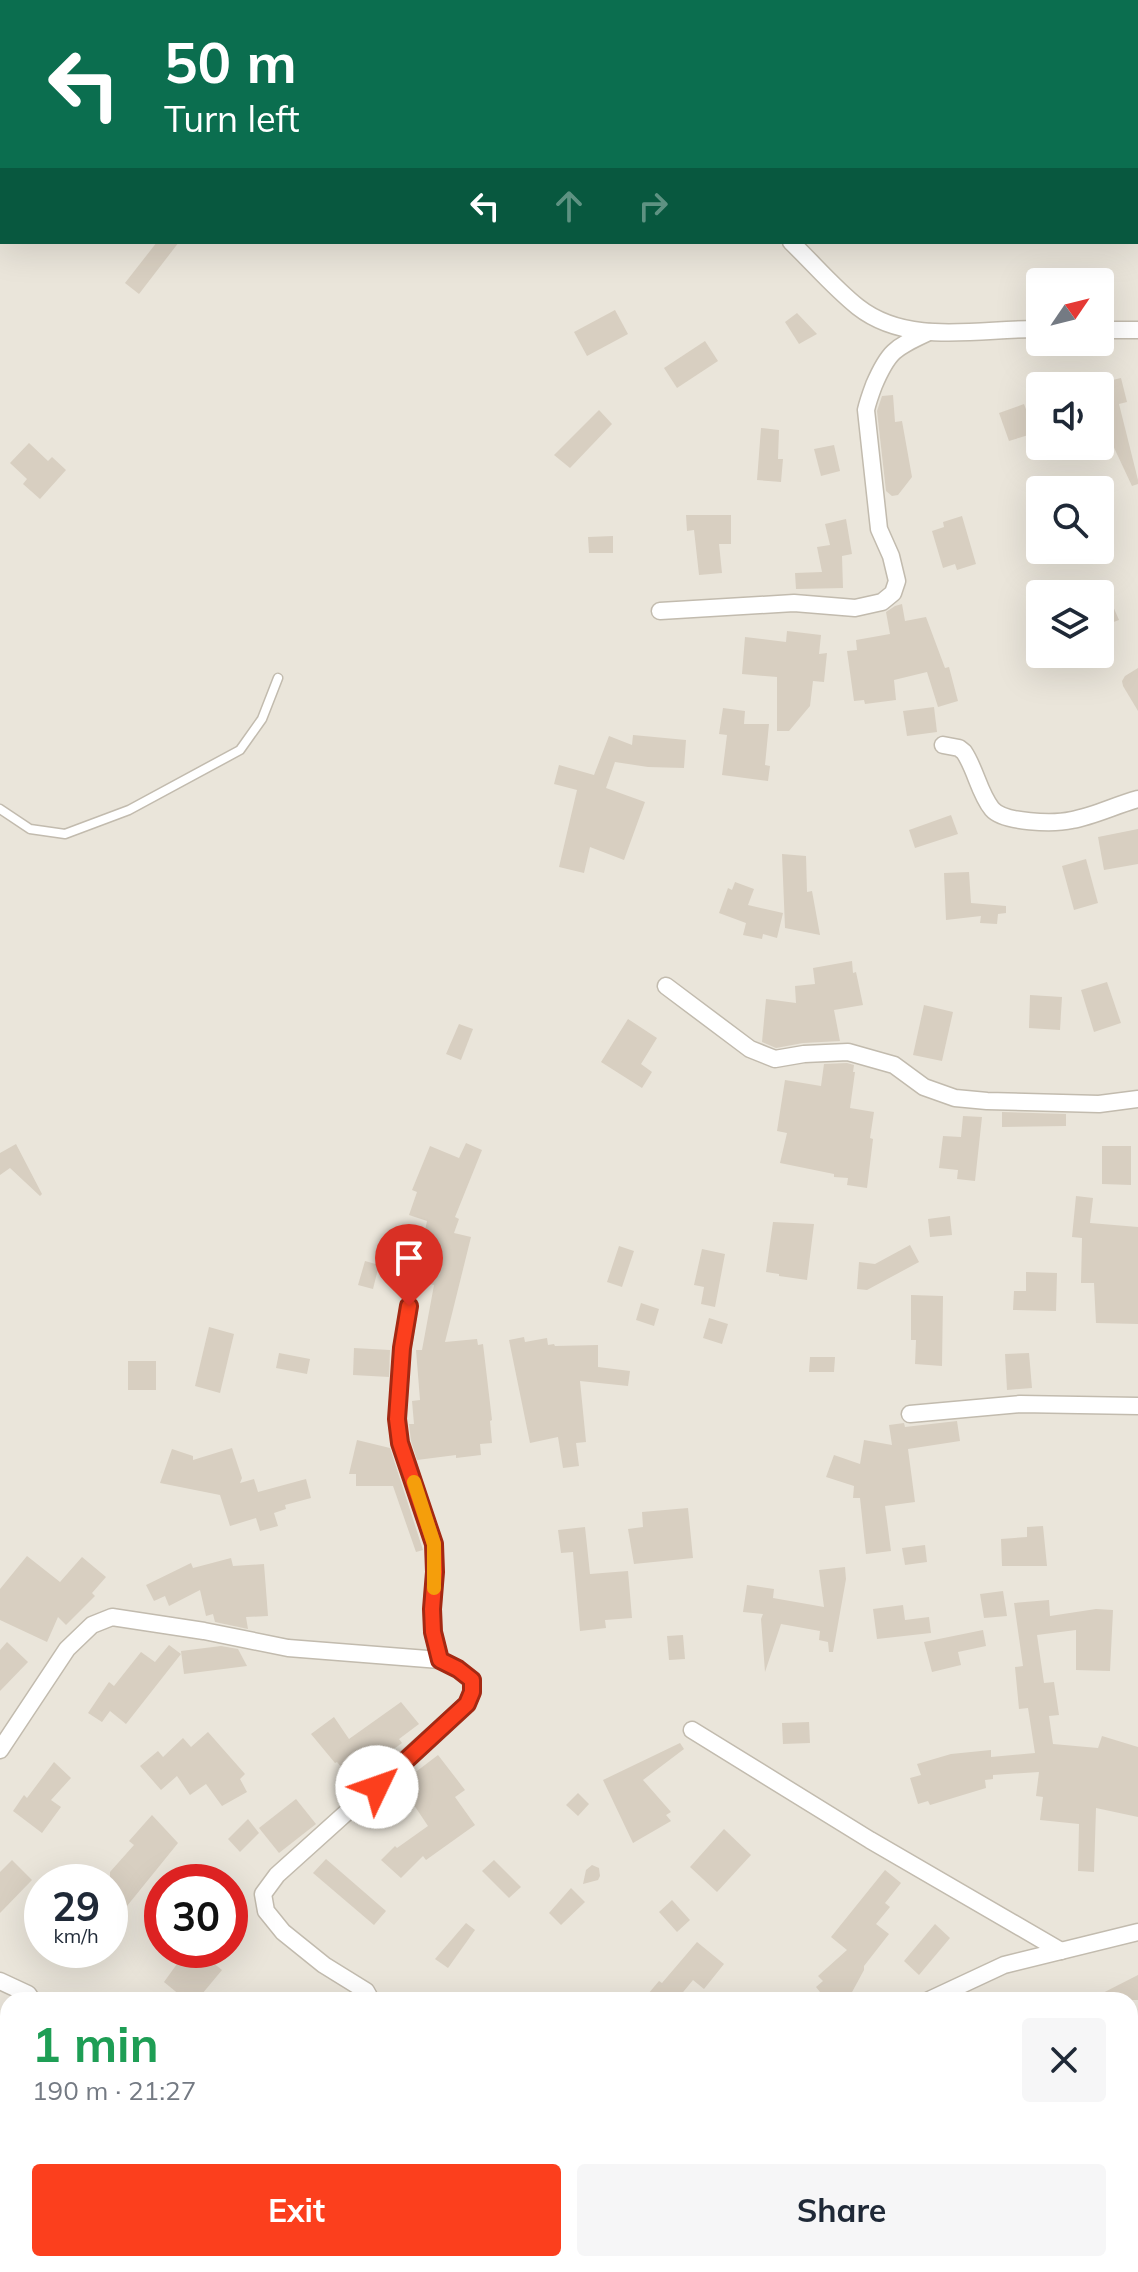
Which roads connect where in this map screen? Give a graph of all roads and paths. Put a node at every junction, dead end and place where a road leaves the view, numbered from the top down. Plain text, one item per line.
1 (793, 244) edge
2 (1026, 329) edge
3 (1114, 330) edge
4 (1138, 330) edge
5 (929, 332) junction
6 (660, 611) dead end
7 (278, 678) dead end
8 (943, 745) dead end
9 (1138, 799) edge
10 (0, 809) edge
11 (666, 986) dead end
12 (1138, 1099) edge
13 (409, 1306) dead end
14 (1138, 1406) edge
15 (910, 1414) dead end
16 (440, 1660) junction
17 (692, 1730) dead end
18 (0, 1750) edge
19 (1138, 1932) edge
20 (1061, 1951) junction
21 (0, 1981) edge
22 (24, 1992) edge
23 (367, 1992) edge
24 (946, 1992) edge

1 - 5 street
2 - 5 street
3 - 4 street
5 - 6 street
7 - 10 lane
8 - 9 street
11 - 12 street
13 - 16 street
14 - 15 street
16 - 18 street
16 - 23 street
17 - 20 street
19 - 20 street
20 - 24 street
21 - 22 street

